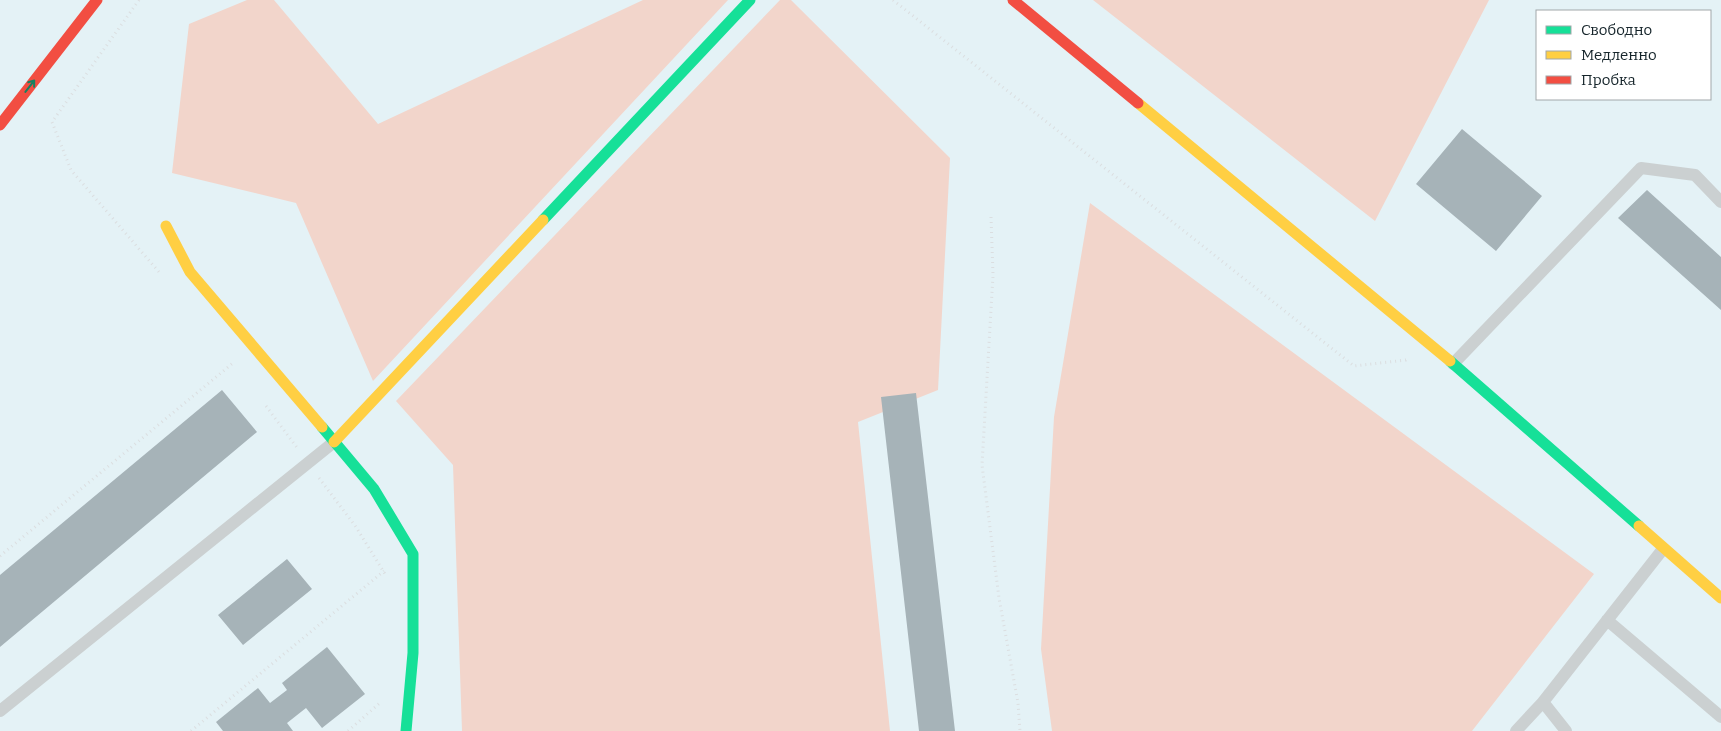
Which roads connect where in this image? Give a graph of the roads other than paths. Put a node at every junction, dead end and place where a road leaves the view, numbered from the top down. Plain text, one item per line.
1 (96, 0) edge
2 (750, 0) edge
3 (1013, 0) edge
4 (0, 125) edge
5 (1720, 199) edge
6 (166, 226) dead end
7 (1453, 364) junction
8 (334, 442) junction
9 (1663, 549) junction
10 (1721, 598) edge
11 (1607, 620) junction
12 (1543, 702) junction
13 (0, 712) edge
14 (1721, 717) edge
15 (406, 731) edge
16 (1516, 731) edge
17 (1566, 731) edge

4 -> 1 street
2 - 8 street
3 - 7 street
5 - 7 lane
6 - 8 street
7 - 9 street
8 - 13 lane
8 - 15 street
9 - 10 street
9 - 11 lane
11 - 12 lane
11 - 14 lane
12 - 16 lane
12 - 17 lane

